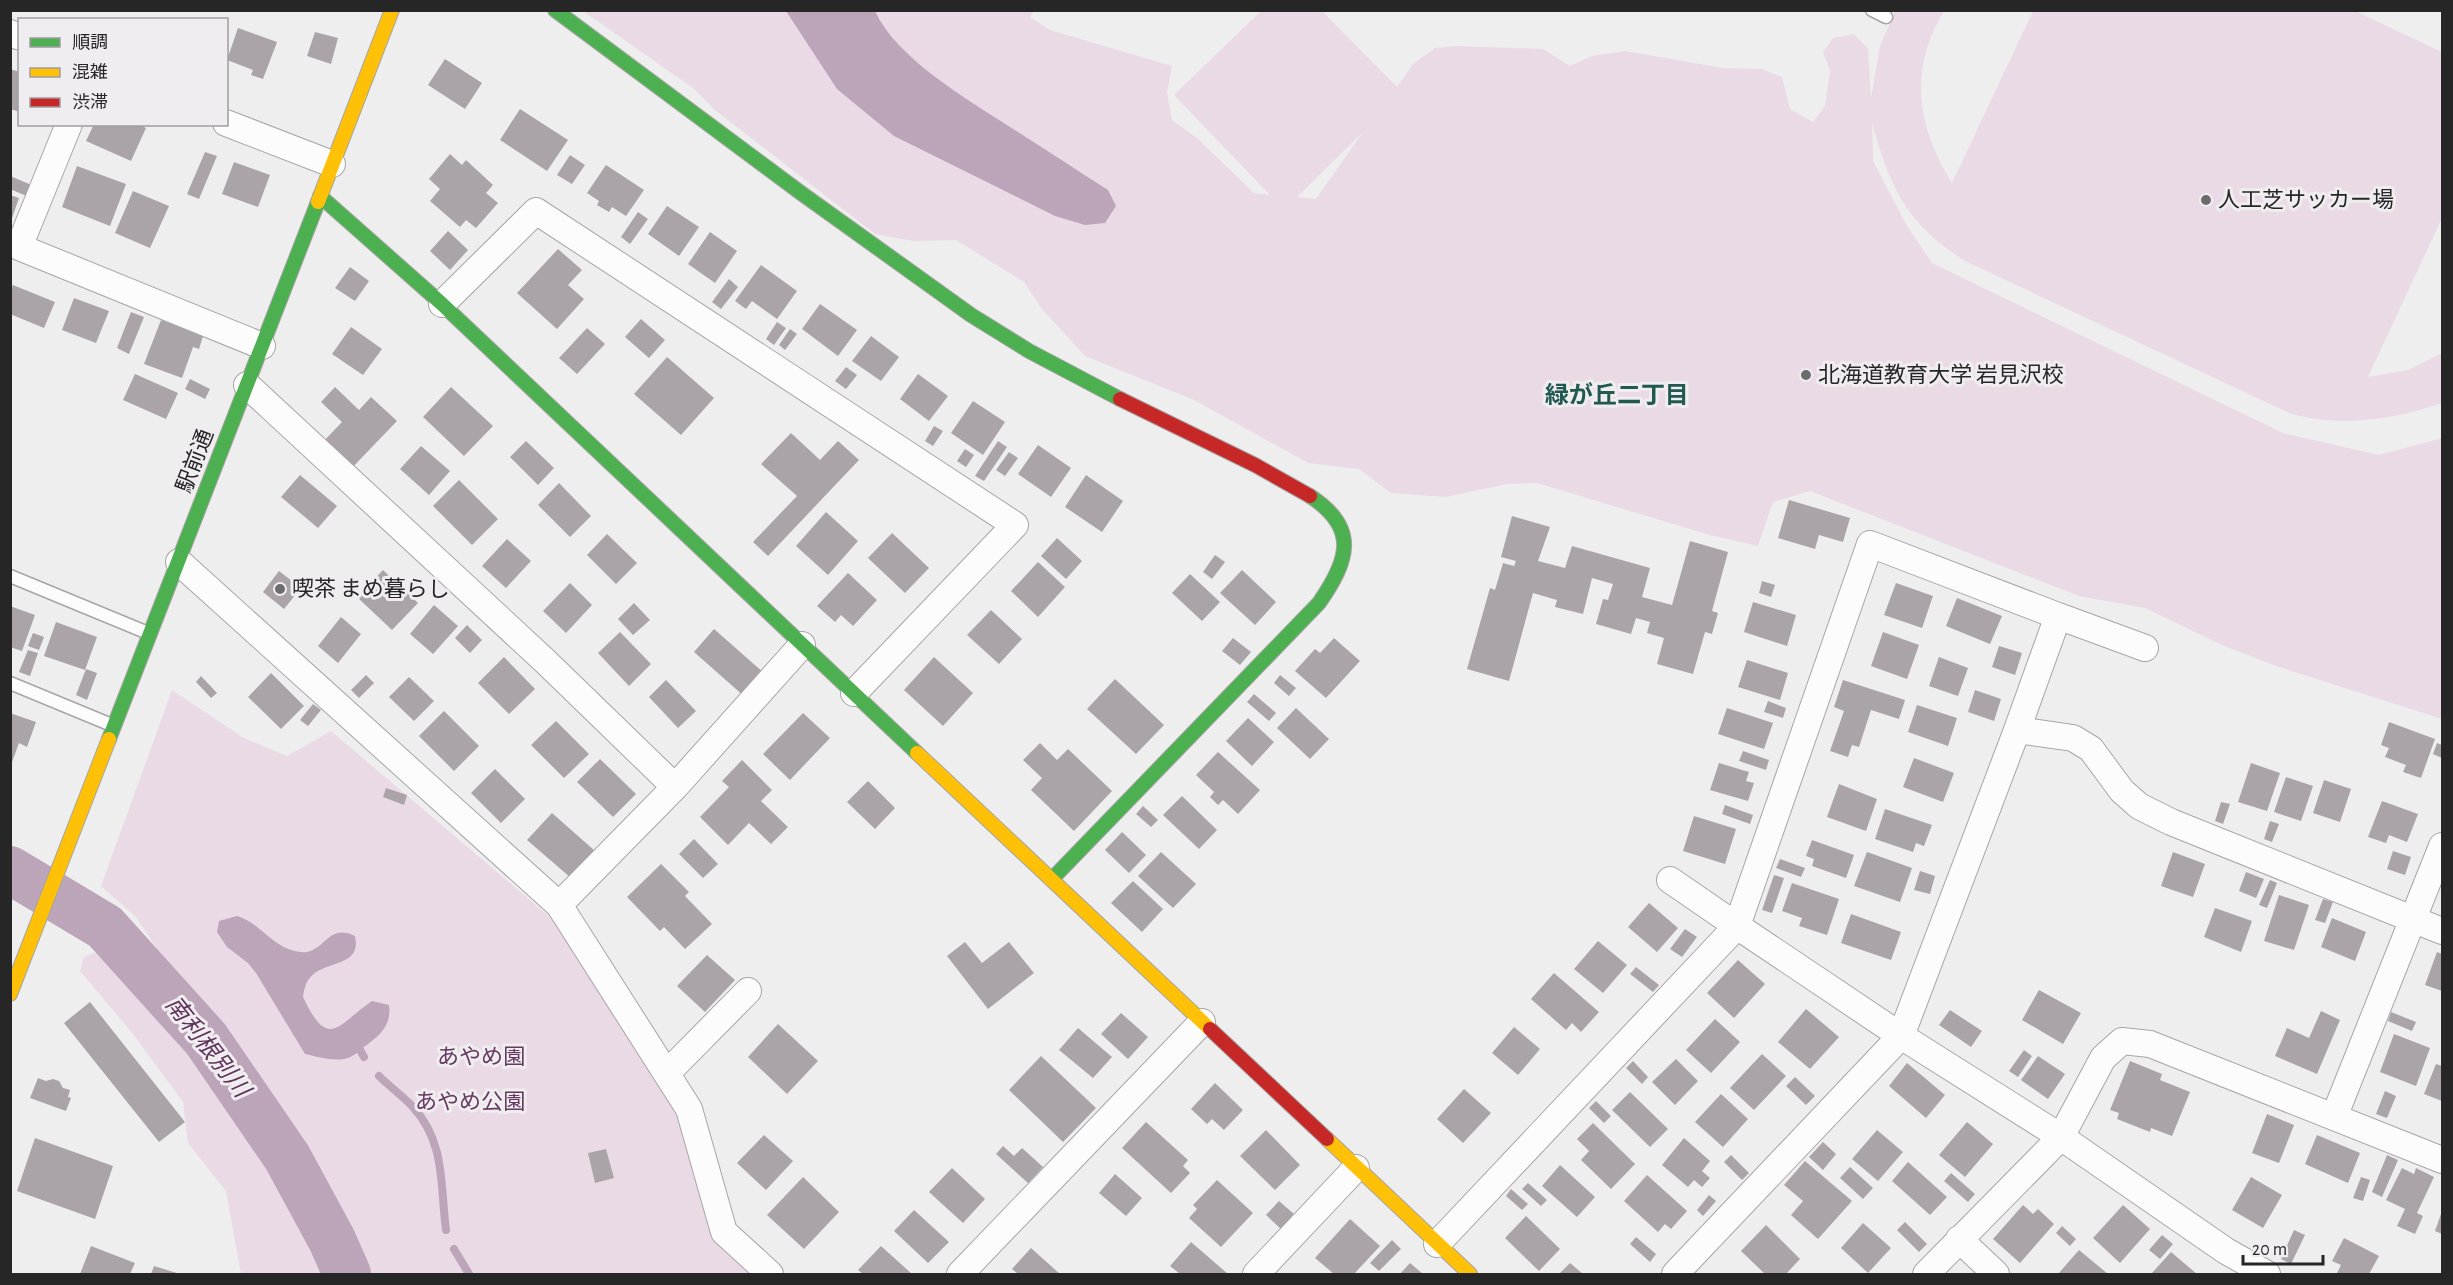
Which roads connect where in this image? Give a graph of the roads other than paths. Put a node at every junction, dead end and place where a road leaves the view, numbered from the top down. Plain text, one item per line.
1 (392, 10) edge
2 (555, 10) edge
3 (1872, 10) edge
4 (1886, 17) dead end
5 (228, 124) edge
6 (68, 126) edge
7 (332, 164) junction
8 (320, 196) junction
9 (442, 304) junction
10 (262, 346) junction
11 (247, 385) junction
12 (179, 562) junction
13 (10, 576) edge
14 (2058, 616) junction
15 (149, 634) junction
16 (802, 645) junction
17 (2145, 648) dead end
18 (10, 683) edge
19 (854, 693) junction
20 (115, 726) junction
21 (2017, 730) junction
22 (675, 787) junction
23 (2442, 846) edge
24 (1052, 879) junction
25 (1670, 880) dead end
26 (559, 905) junction
27 (2412, 919) junction
28 (1737, 926) junction
29 (2442, 931) edge
30 (748, 991) dead end
31 (10, 994) edge
32 (1202, 1022) junction
33 (1901, 1036) junction
34 (667, 1073) junction
35 (2334, 1117) junction
36 (2061, 1137) junction
37 (2442, 1160) edge
38 (1356, 1168) junction
39 (1959, 1239) junction
40 (1437, 1244) junction
41 (770, 1275) edge
42 (960, 1275) edge
43 (1256, 1275) edge
44 (1470, 1275) edge
45 (1675, 1275) edge
46 (1926, 1275) edge
47 (1996, 1275) edge
48 (2267, 1275) edge

1 - 7 street, 駅前通
2 - 24 street
3 - 4 lane
5 - 7 street
6 - 10 street
7 - 8 street, 駅前通
8 - 9 street
8 - 10 street, 駅前通
9 - 16 street
9 - 19 street
10 - 11 street, 駅前通
11 - 12 street, 駅前通
11 - 22 street
12 - 15 street, 駅前通
12 - 26 street
13 - 15 lane
14 - 17 street
14 - 21 street
14 - 28 street
15 - 20 street, 駅前通
16 - 19 street
16 - 22 street
18 - 20 lane
19 - 24 street
20 - 31 street, 駅前通
21 - 27 street
21 - 33 street
22 - 26 street
23 - 27 street
24 - 32 street
25 - 28 street
26 - 34 street
27 - 29 street
27 - 35 street
28 - 33 street
28 - 40 street
30 - 34 street
32 - 38 street
32 - 42 street
33 - 36 street
33 - 45 street
34 - 41 street
35 - 36 street
35 - 37 street
36 - 39 street
36 - 48 street
38 - 40 street
38 - 43 street
39 - 46 street
39 - 47 street
40 - 44 street

